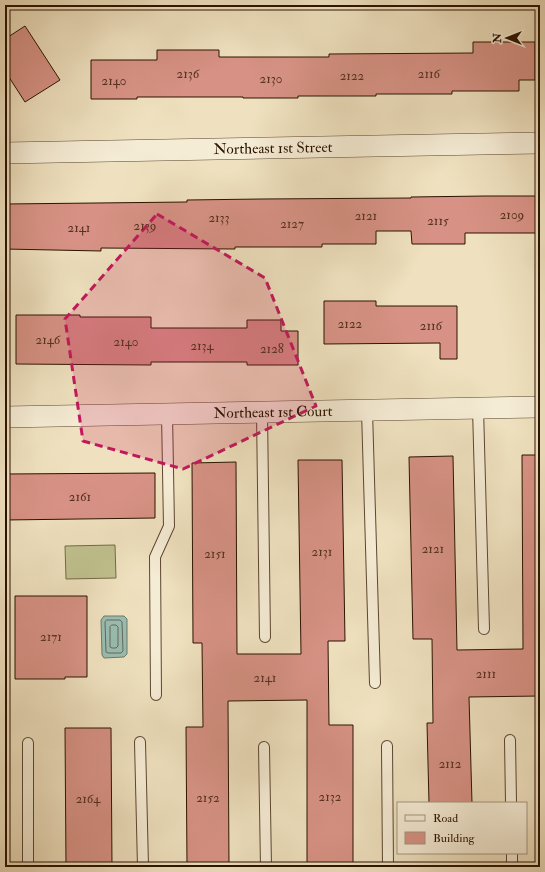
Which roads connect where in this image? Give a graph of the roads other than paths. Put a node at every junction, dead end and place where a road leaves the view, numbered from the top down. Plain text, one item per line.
1 (540, 143) edge
2 (5, 153) edge
3 (540, 407) edge
4 (478, 408) junction
5 (367, 411) junction
6 (262, 413) junction
7 (167, 414) junction
8 (5, 417) edge
9 (484, 629) dead end
10 (265, 637) dead end
11 (375, 683) dead end
12 (156, 695) dead end
13 (510, 740) dead end
14 (140, 742) dead end
15 (28, 743) dead end
16 (387, 746) dead end
17 (264, 747) dead end
18 (511, 802) edge
19 (512, 854) edge
20 (28, 867) edge
21 (143, 867) edge
22 (266, 867) edge
23 (388, 867) edge
24 (512, 867) edge

1 - 2 street, Northeast 1st Street
3 - 4 street, Northeast 1st Court
4 - 5 street, Northeast 1st Court
4 - 9 lane
5 - 6 street, Northeast 1st Court
5 - 11 lane
6 - 7 street, Northeast 1st Court
6 - 10 lane
7 - 8 street, Northeast 1st Court
7 - 12 lane
13 - 18 lane
14 - 21 lane
15 - 20 lane
16 - 23 lane
17 - 22 lane
19 - 24 lane

